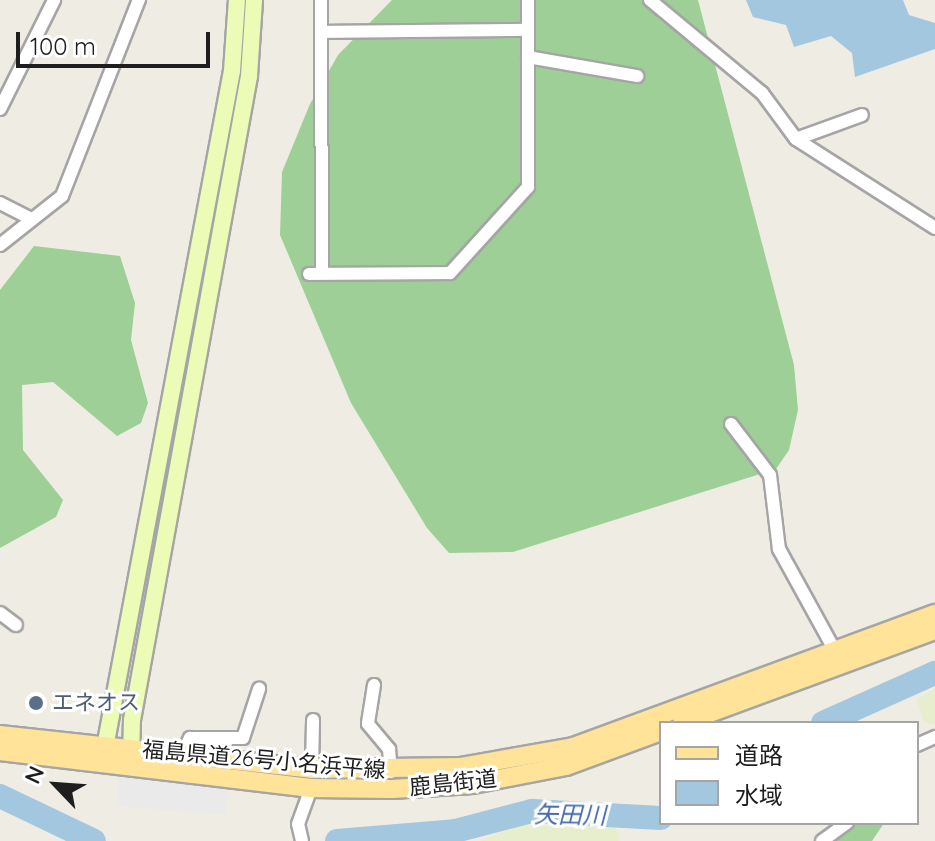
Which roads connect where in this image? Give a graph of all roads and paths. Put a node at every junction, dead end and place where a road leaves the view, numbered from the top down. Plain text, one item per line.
1 (54, 0) edge
2 (139, 0) edge
3 (237, 0) edge
4 (254, 0) edge
5 (321, 0) edge
6 (528, 0) edge
7 (650, 0) edge
8 (528, 30) junction
9 (321, 32) junction
10 (528, 57) junction
11 (637, 76) dead end
12 (0, 109) edge
13 (862, 115) dead end
14 (796, 139) junction
15 (0, 203) edge
16 (32, 219) junction
17 (935, 228) edge
18 (0, 245) edge
19 (731, 424) dead end
20 (0, 613) edge
21 (935, 614) edge
22 (16, 625) dead end
23 (935, 630) edge
24 (835, 651) junction
25 (374, 685) dead end
26 (259, 689) dead end
27 (313, 720) dead end
28 (687, 721) edge
29 (659, 732) edge
30 (0, 735) edge
31 (0, 751) edge
32 (103, 755) junction
33 (182, 755) junction
34 (131, 758) junction
35 (312, 769) junction
36 (391, 772) junction
37 (311, 788) junction
38 (301, 838) edge

1 - 12 street
2 - 16 street
3 - 32 street
4 - 34 street
5 - 9 street
6 - 8 street
7 - 14 street
8 - 9 street
8 - 10 street
9 - 10 street
10 - 11 street
13 - 14 street
14 - 17 street
15 - 16 street
16 - 18 street
19 - 24 street
20 - 22 street
21 - 24 main road, 福島県道26号小名浜平線
23 - 28 main road
24 - 36 main road, 福島県道26号小名浜平線
25 - 36 street
26 - 33 street
27 - 35 street
29 - 37 main road, 鹿島街道
30 - 32 main road, 福島県道26号小名浜平線
31 - 32 main road
32 - 34 main road, 福島県道26号小名浜平線
33 - 34 main road, 福島県道26号小名浜平線
33 - 35 main road, 福島県道26号小名浜平線
34 - 37 main road, 鹿島街道
35 - 36 main road, 福島県道26号小名浜平線
37 - 38 street

